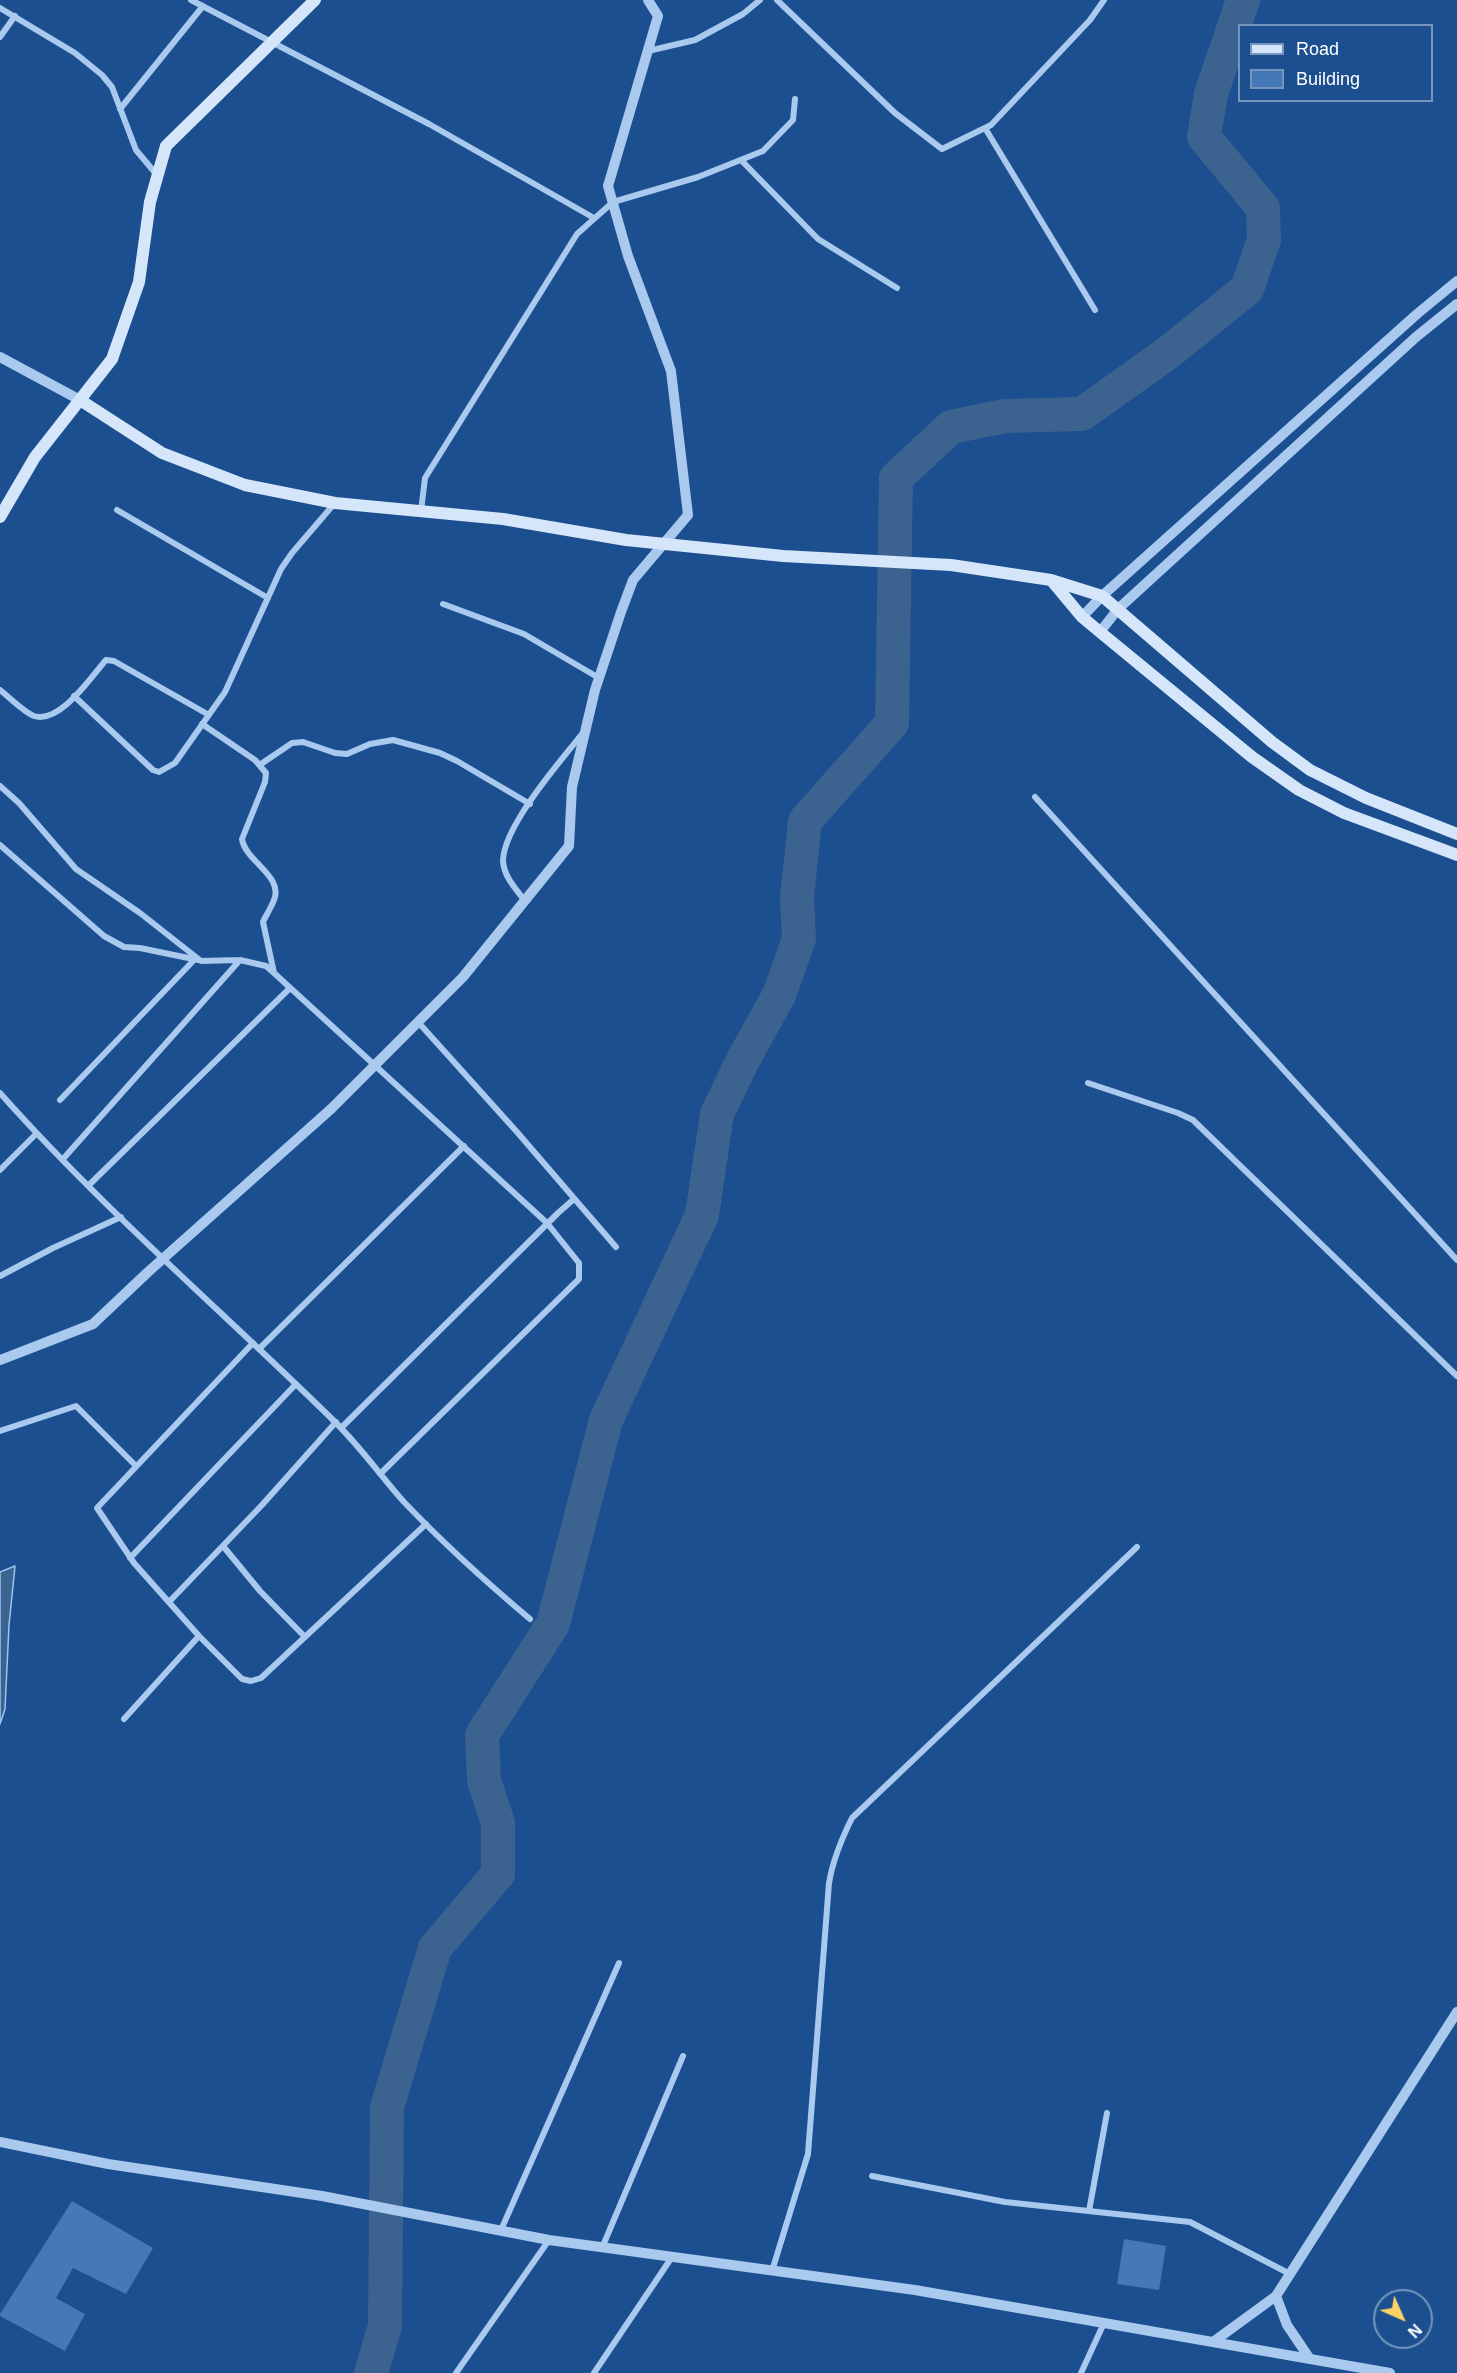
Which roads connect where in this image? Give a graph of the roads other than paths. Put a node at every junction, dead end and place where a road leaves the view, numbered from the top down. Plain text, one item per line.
1 (190, 0) edge
2 (315, 0) edge
3 (648, 0) edge
4 (760, 0) edge
5 (777, 0) edge
6 (1104, 0) edge
7 (203, 6) junction
8 (0, 8) edge
9 (15, 16) junction
10 (0, 38) edge
11 (271, 43) junction
12 (647, 51) junction
13 (795, 99) dead end
14 (120, 109) junction
15 (985, 128) junction
16 (741, 160) junction
17 (158, 175) junction
18 (613, 202) junction
19 (594, 218) junction
20 (1457, 281) edge
21 (897, 288) dead end
22 (1457, 303) edge
23 (1095, 310) dead end
24 (0, 357) edge
25 (80, 400) junction
26 (335, 503) junction
27 (117, 510) dead end
28 (421, 511) junction
29 (0, 517) edge
30 (664, 544) junction
31 (1051, 580) junction
32 (1102, 596) junction
33 (268, 598) junction
34 (443, 604) dead end
35 (1118, 609) junction
36 (1082, 617) junction
37 (1100, 632) junction
38 (599, 678) junction
39 (0, 690) edge
40 (74, 696) junction
41 (208, 715) junction
42 (202, 724) junction
43 (585, 731) junction
44 (261, 764) junction
45 (0, 786) edge
46 (1035, 797) dead end
47 (530, 804) junction
48 (1457, 834) edge
49 (0, 845) edge
50 (1457, 855) edge
51 (525, 901) junction
52 (198, 960) junction
53 (240, 960) junction
54 (274, 973) junction
55 (290, 988) junction
56 (418, 1022) junction
57 (374, 1066) junction
58 (1088, 1083) dead end
59 (0, 1093) edge
60 (60, 1100) dead end
61 (36, 1134) junction
62 (464, 1146) junction
63 (63, 1159) junction
64 (0, 1170) edge
65 (89, 1185) junction
66 (574, 1199) junction
67 (121, 1217) junction
68 (548, 1223) junction
69 (615, 1248) dead end
70 (163, 1259) junction
71 (1457, 1260) edge
72 (0, 1276) edge
73 (253, 1343) junction
74 (259, 1349) junction
75 (0, 1360) edge
76 (1457, 1376) edge
77 (296, 1384) junction
78 (336, 1422) junction
79 (341, 1428) junction
80 (0, 1431) edge
81 (136, 1466) junction
82 (381, 1474) junction
83 (426, 1524) junction
84 (223, 1546) junction
85 (1137, 1547) dead end
86 (130, 1558) junction
87 (169, 1602) junction
88 (530, 1619) dead end
89 (199, 1636) junction
90 (305, 1637) junction
91 (124, 1719) dead end
92 (619, 1963) dead end
93 (1457, 2012) edge
94 (683, 2056) dead end
95 (1107, 2113) dead end
96 (0, 2142) edge
97 (872, 2176) dead end
98 (1089, 2211) junction
99 (501, 2230) junction
100 (549, 2240) junction
101 (602, 2247) junction
102 (672, 2257) junction
103 (772, 2271) junction
104 (1290, 2274) junction
105 (1276, 2296) junction
106 (1104, 2323) junction
107 (1213, 2342) junction
108 (1310, 2359) junction
109 (456, 2373) edge
110 (594, 2373) edge
111 (1081, 2373) edge
112 (1390, 2373) edge

1 - 7 street
2 - 11 main road
3 - 12 street
4 - 12 street
5 - 15 street
6 - 15 street
7 - 11 street
7 - 14 street
8 - 9 street
9 - 10 street
9 - 14 street
11 - 17 main road
11 - 19 street
12 - 18 street
13 - 16 street
14 - 17 street
15 - 23 street
16 - 18 street
16 - 21 street
17 - 25 main road
18 - 19 street
18 - 30 street
19 - 28 street
20 - 32 street
22 - 35 street
24 - 25 street
25 - 26 main road
25 - 29 main road
26 - 28 main road
26 - 33 street
27 - 33 street
28 - 30 main road
30 - 31 main road
30 - 38 street
31 - 32 main road
31 - 36 main road
32 - 35 main road
32 - 36 street
33 - 41 street
34 - 38 street
35 - 37 street
35 - 48 main road
36 - 37 main road
37 - 50 main road
38 - 43 street
39 - 40 street
40 - 41 street
40 - 42 street
41 - 42 street
42 - 44 street
43 - 47 street
43 - 51 street
44 - 47 street
44 - 54 street
45 - 52 street
46 - 71 street
47 - 51 street
49 - 52 street
51 - 56 street
52 - 53 street
52 - 60 street
53 - 54 street
53 - 63 street
54 - 55 street
55 - 57 street
55 - 65 street
56 - 57 street
56 - 66 street
57 - 62 street
57 - 70 street
58 - 76 street
59 - 61 street
61 - 63 street
61 - 64 street
62 - 68 street
62 - 74 street
63 - 65 street
65 - 67 street
66 - 68 street
66 - 69 street
67 - 70 street
67 - 72 street
68 - 79 street
68 - 82 street
70 - 73 street
70 - 75 street
73 - 74 street
73 - 81 street
74 - 77 street
77 - 78 street
77 - 86 street
78 - 79 street
78 - 84 street
79 - 82 street
80 - 81 street
81 - 86 street
82 - 83 street
83 - 88 street
83 - 90 street
84 - 87 street
84 - 90 street
85 - 103 street
86 - 87 street
87 - 89 street
89 - 90 street
89 - 91 street
92 - 99 street
93 - 104 street
94 - 101 street
95 - 98 street
96 - 99 street
97 - 98 street
98 - 104 street
99 - 100 street
100 - 101 street
100 - 109 street
101 - 102 street
102 - 103 street
102 - 110 street
103 - 106 street
104 - 105 street
105 - 107 street
105 - 108 street
106 - 107 street
106 - 111 street
107 - 108 street
108 - 112 street

